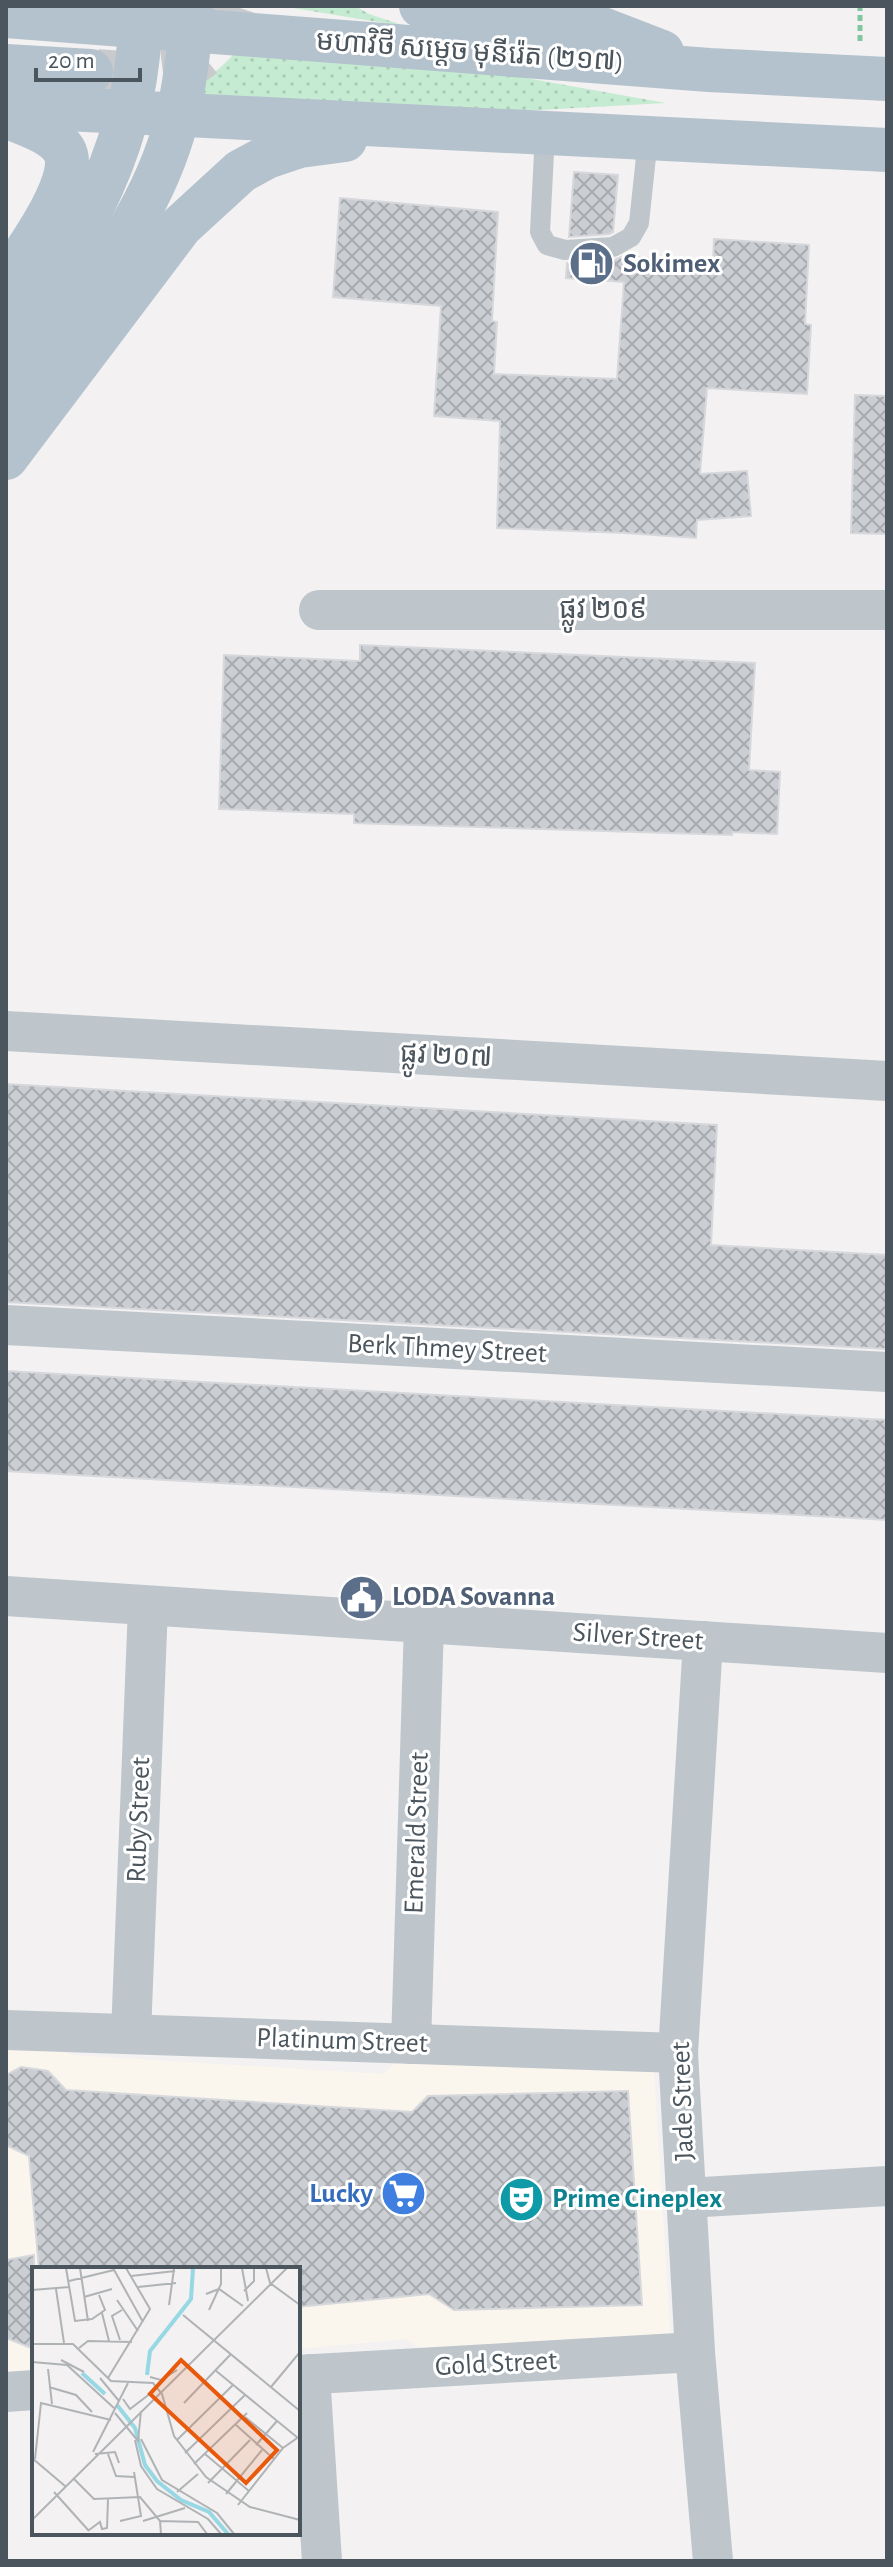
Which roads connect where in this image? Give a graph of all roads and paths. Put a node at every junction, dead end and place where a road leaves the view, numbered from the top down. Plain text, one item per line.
1 (140, 6) edge
2 (191, 6) edge
3 (421, 6) edge
4 (13, 15) edge
5 (6, 66) edge
6 (709, 70) junction
7 (91, 71) tunnel mouth
8 (887, 79) edge
9 (6, 106) edge
10 (6, 116) edge
11 (401, 126) junction
12 (545, 133) junction
13 (648, 138) junction
14 (887, 150) edge
15 (6, 281) edge
16 (6, 344) edge
17 (6, 402) edge
18 (6, 458) edge
19 (319, 610) dead end
20 (887, 610) edge
21 (6, 1031) edge
22 (887, 1081) edge
23 (6, 1325) edge
24 (887, 1372) edge
25 (6, 1596) edge
26 (148, 1606) junction
27 (424, 1623) junction
28 (703, 1641) junction
29 (887, 1653) edge
30 (6, 2030) edge
31 (131, 2034) junction
32 (411, 2044) junction
33 (678, 2053) junction
34 (887, 2186) edge
35 (687, 2198) junction
36 (695, 2352) junction
37 (304, 2374) edge
38 (32, 2390) edge
39 (6, 2392) edge
40 (322, 2561) edge
41 (713, 2561) edge

1 - 16 main road, bridge
2 - 17 main road, bridge
3 - 6 main road
4 - 6 main road, មហាវិថី សម្តេច មុនីរ៉េត (២១៧)
5 - 7 main road
6 - 8 main road, មហាវិថី សម្តេច មុនីរ៉េត (២១៧)
9 - 11 main road
10 - 15 main road
11 - 12 main road
11 - 18 main road
12 - 13 main road
12 - 13 lane
13 - 14 main road
19 - 20 street, ផ្លូវ ២០៩
21 - 22 street, ផ្លូវ ២០៧
23 - 24 street, Berk Thmey Street
25 - 26 street, Silver Street
26 - 27 street, Silver Street
26 - 31 street, Ruby Street
27 - 28 street, Silver Street
27 - 32 street, Emerald Street
28 - 29 street, Silver Street
28 - 33 street, Jade Street
30 - 31 street, Platinum Street
31 - 32 street, Platinum Street
32 - 33 street, Platinum Street
33 - 35 street, Jade Street
34 - 35 street
35 - 36 street, Jade Street
36 - 37 street, Gold Street
36 - 41 street, Jade Street
37 - 40 street
38 - 39 street

